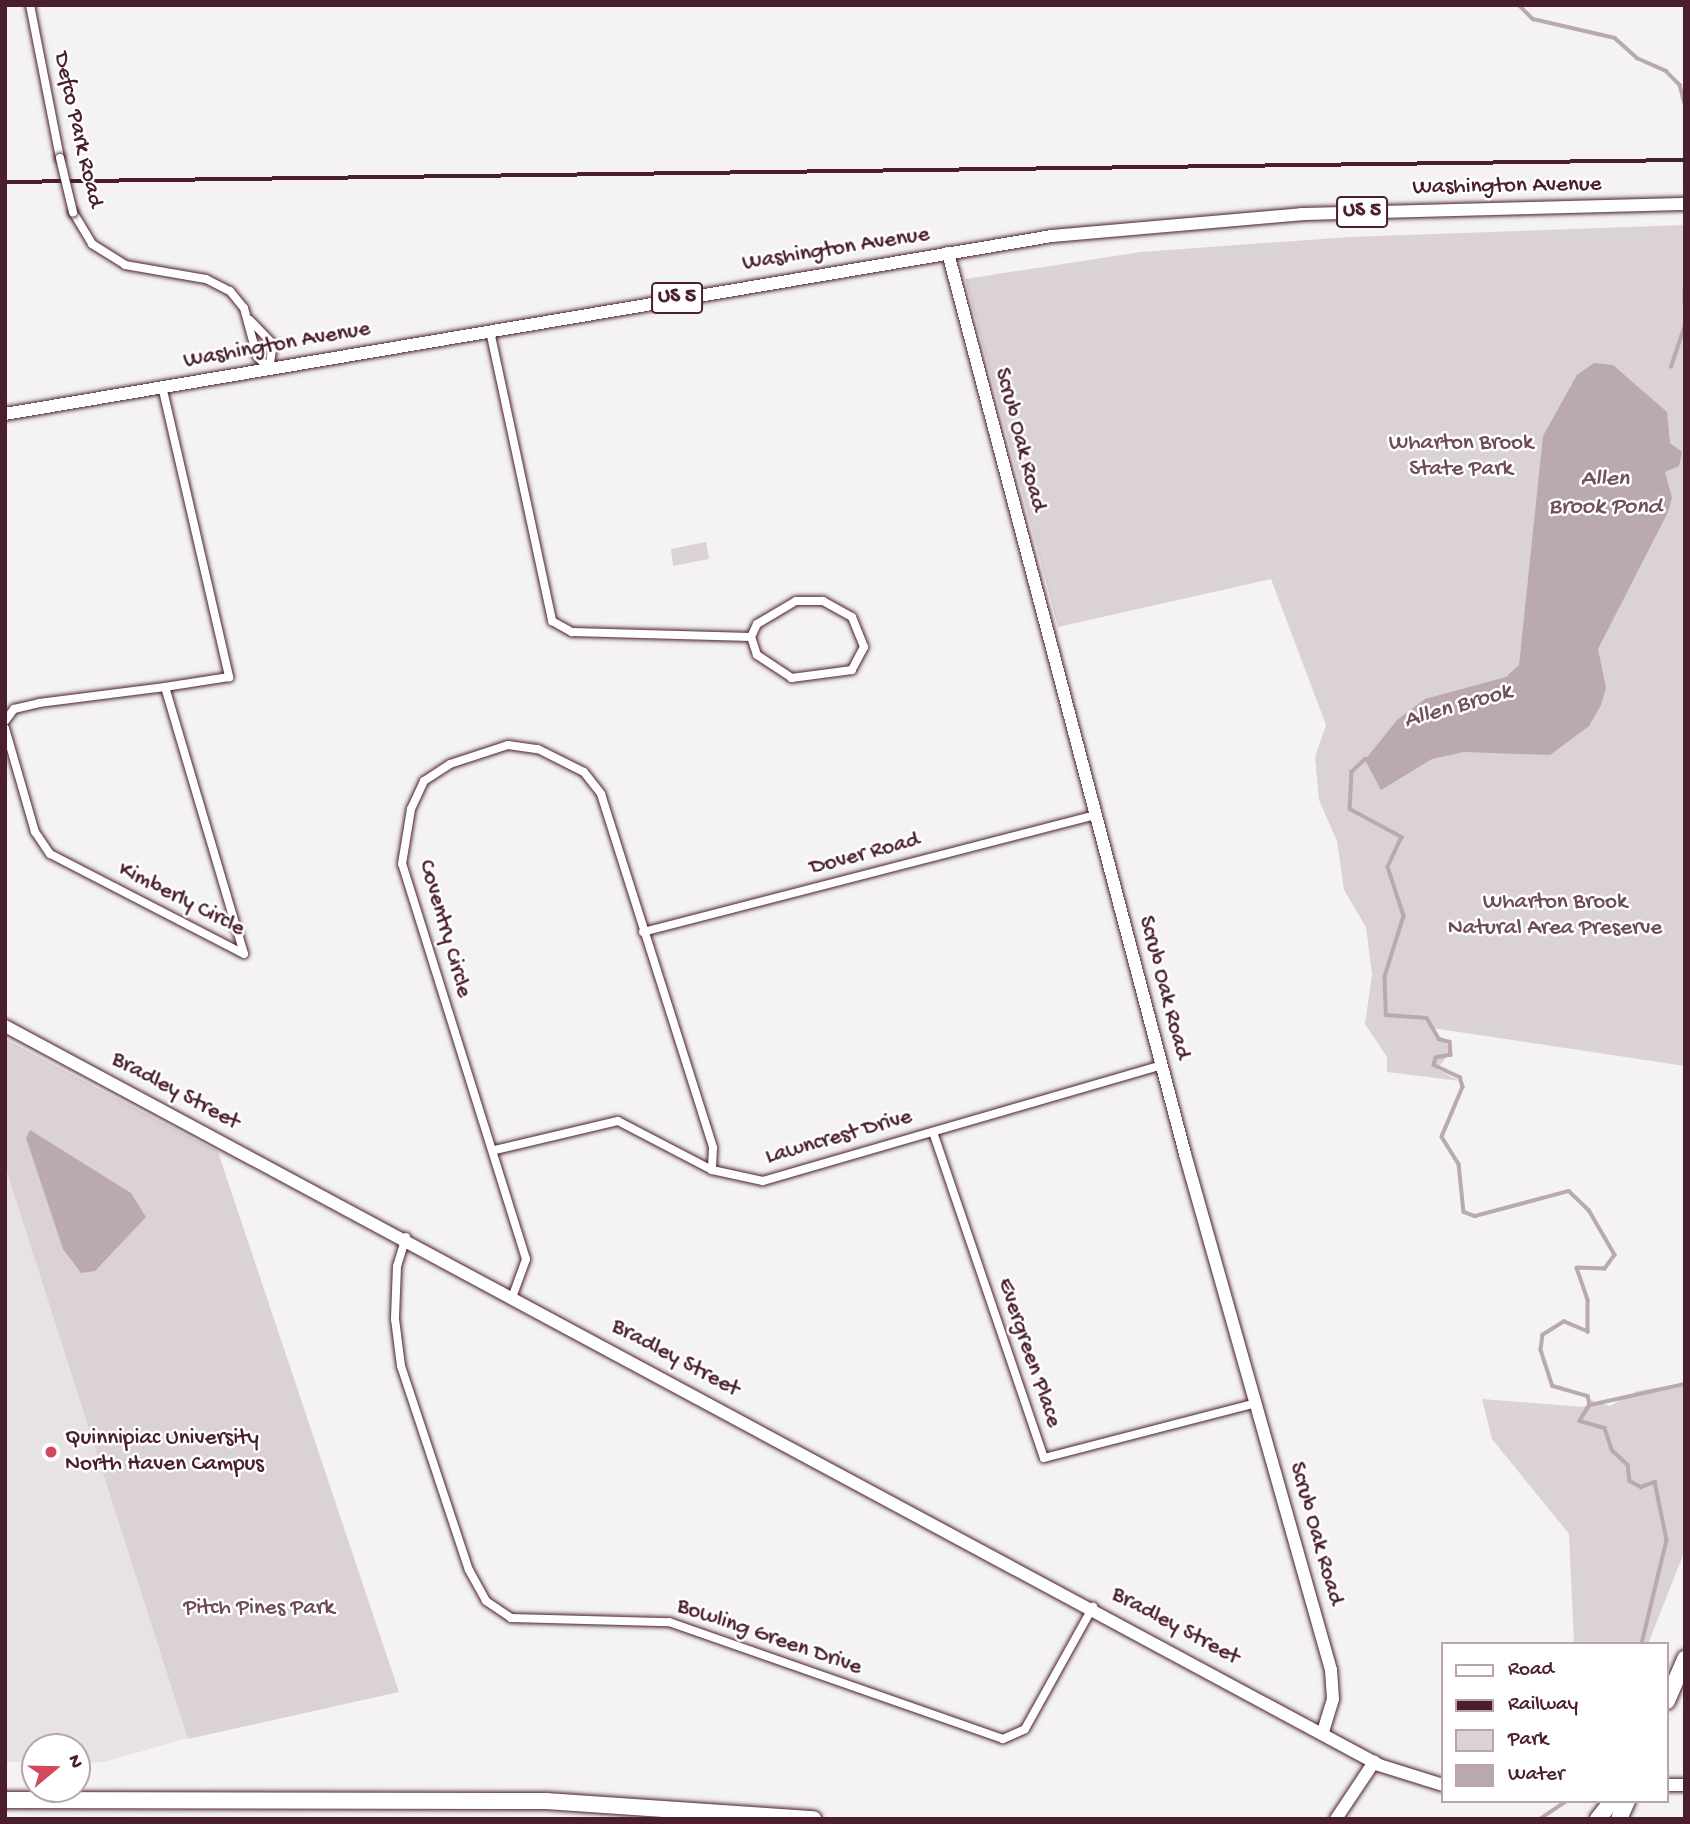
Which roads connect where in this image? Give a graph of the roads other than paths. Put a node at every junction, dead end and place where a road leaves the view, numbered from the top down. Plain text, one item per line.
1 (30, 5) edge
2 (1683, 204) edge
3 (948, 253) junction
4 (250, 320) junction
5 (490, 331) junction
6 (269, 369) junction
7 (162, 386) junction
8 (5, 414) edge
9 (751, 637) junction
10 (165, 687) junction
11 (5, 721) edge
12 (5, 728) edge
13 (1096, 815) junction
14 (643, 932) junction
15 (5, 1026) edge
16 (1161, 1065) junction
17 (933, 1132) junction
18 (495, 1150) junction
19 (712, 1170) junction
20 (406, 1237) junction
21 (513, 1296) junction
22 (1256, 1403) junction
23 (1093, 1607) junction
24 (1685, 1659) edge
25 (1669, 1696) edge
26 (1323, 1732) junction
27 (1374, 1762) junction
28 (1442, 1785) edge
29 (5, 1800) edge
30 (1610, 1803) edge
31 (1626, 1803) edge
32 (813, 1819) edge
33 (1335, 1819) edge
34 (1598, 1819) edge
35 (1619, 1819) edge

1 - 4 street, Defco Park Road, bridge
2 - 3 main road, Washington Avenue / US 5
3 - 5 main road, Washington Avenue / US 5
3 - 13 main road, Scrub Oak Road
4 - 6 street, Defco Park Road
4 - 6 street, Defco Park Road
5 - 6 main road, Washington Avenue / US 5
5 - 9 street
6 - 7 main road, Washington Avenue / US 5
7 - 8 main road, Washington Avenue / US 5
7 - 10 street
9 - 9 street
10 - 11 street
10 - 12 street, Kimberly Circle
13 - 14 street, Dover Road
13 - 16 main road, Scrub Oak Road
14 - 18 street, Coventry Circle
14 - 19 street, Coventry Circle
15 - 20 main road, Bradley Street
16 - 17 street, Lawncrest Drive
16 - 22 main road, Scrub Oak Road
17 - 19 street, Lawncrest Drive
17 - 22 street, Evergreen Place
18 - 19 street, Lawncrest Drive
18 - 21 street, Coventry Circle
20 - 21 main road, Bradley Street
20 - 23 street, Bowling Green Drive
21 - 23 main road, Bradley Street
22 - 26 main road, Scrub Oak Road
23 - 26 main road, Bradley Street
24 - 25 highway
26 - 27 main road, Bradley Street
27 - 28 main road, Bradley Street
27 - 33 main road
29 - 32 highway
30 - 34 highway
31 - 35 highway

